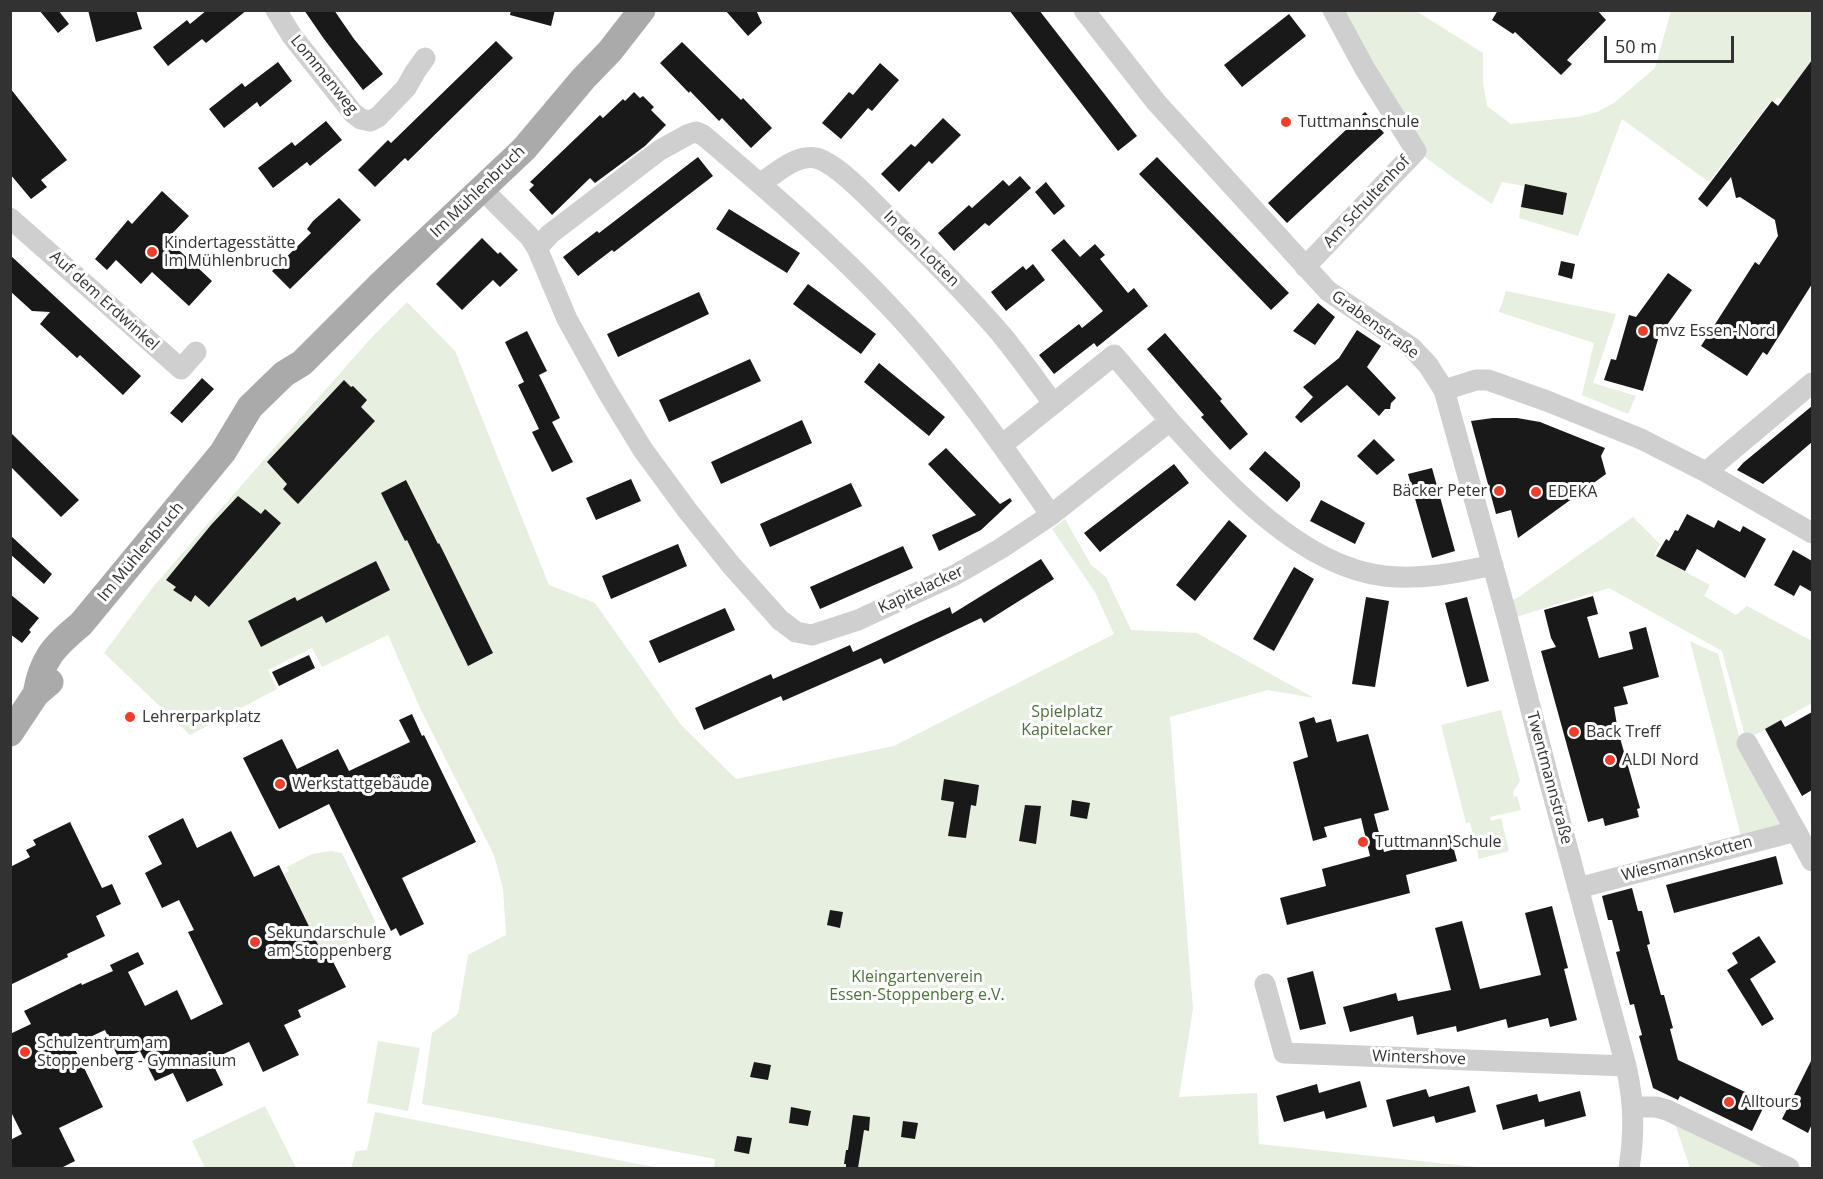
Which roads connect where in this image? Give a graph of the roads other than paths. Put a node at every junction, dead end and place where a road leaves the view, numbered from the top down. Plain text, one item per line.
1 (276, 10) edge
2 (1084, 10) edge
3 (1334, 10) edge
4 (635, 14) edge
5 (425, 58) dead end
6 (760, 184) junction
7 (482, 189) junction
8 (10, 218) edge
9 (537, 248) junction
10 (1305, 267) junction
11 (196, 352) dead end
12 (1812, 383) edge
13 (1444, 390) junction
14 (1053, 403) junction
15 (1170, 421) junction
16 (1002, 445) junction
17 (1706, 472) junction
18 (1051, 515) junction
19 (1812, 532) edge
20 (1493, 566) junction
21 (10, 733) edge
22 (1747, 743) dead end
23 (1796, 831) junction
24 (1812, 861) edge
25 (1578, 888) junction
26 (1265, 984) dead end
27 (1626, 1066) junction
28 (1633, 1107) junction
29 (1629, 1168) edge
30 (1788, 1168) edge

1 - 5 street, Lommenweg
2 - 10 street, Grabenstraße
3 - 10 street, Am Schultenhof
4 - 7 main road, Im Mühlenbruch
6 - 9 street
6 - 14 street, In den Lotten
6 - 16 street
7 - 9 street, Kapitelacker
7 - 21 main road, Im Mühlenbruch
8 - 11 street, Auf dem Erdwinkel
9 - 18 street, Kapitelacker
10 - 13 street, Grabenstraße
12 - 17 street
13 - 17 street
13 - 20 street, Twentmannstraße
14 - 15 street
14 - 16 street
15 - 18 street, Kapitelacker
15 - 20 street
16 - 18 street
17 - 19 street
20 - 25 street, Twentmannstraße
22 - 23 street
23 - 24 street
23 - 25 street, Wiesmannskotten
25 - 27 street, Twentmannstraße
26 - 27 street, Wintershove
27 - 28 street, Twentmannstraße
28 - 29 street, Twentmannstraße
28 - 30 street

